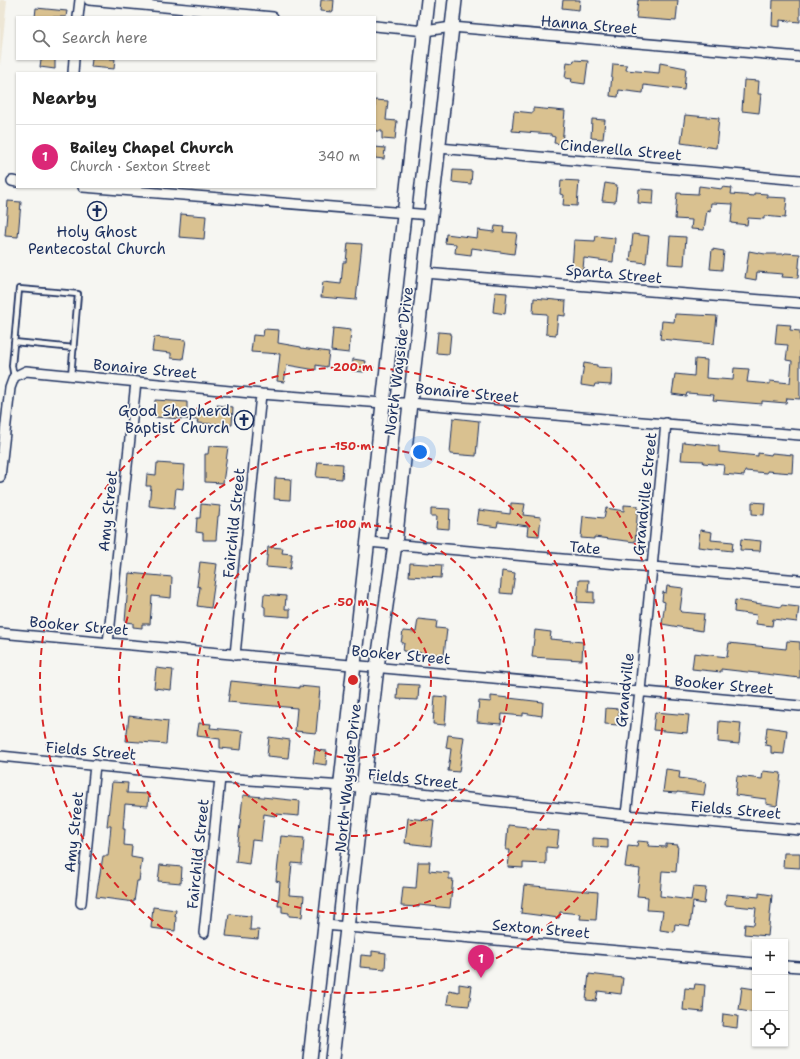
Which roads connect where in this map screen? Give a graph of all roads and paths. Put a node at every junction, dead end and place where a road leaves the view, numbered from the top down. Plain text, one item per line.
1 (80, 0) edge
2 (88, 0) edge
3 (428, 0) edge
4 (455, 0) edge
5 (78, 16) edge
6 (262, 16) edge
7 (376, 26) edge
8 (452, 27) junction
9 (425, 31) junction
10 (800, 57) edge
11 (74, 60) edge
12 (73, 72) edge
13 (439, 148) junction
14 (800, 180) edge
15 (95, 188) edge
16 (404, 213) junction
17 (432, 215) junction
18 (425, 273) junction
19 (800, 303) edge
20 (14, 342) junction
21 (74, 348) junction
22 (71, 376) junction
23 (14, 377) junction
24 (136, 382) junction
25 (261, 394) junction
26 (410, 402) junction
27 (383, 403) junction
28 (666, 424) junction
29 (800, 434) edge
30 (0, 477) edge
31 (368, 542) junction
32 (395, 544) junction
33 (651, 568) junction
34 (800, 580) edge
35 (0, 633) edge
36 (108, 643) junction
37 (235, 655) junction
38 (354, 665) junction
39 (377, 667) junction
40 (640, 691) junction
41 (800, 706) edge
42 (0, 756) edge
43 (95, 765) junction
44 (220, 778) junction
45 (341, 786) junction
46 (362, 787) junction
47 (626, 815) junction
48 (800, 830) edge
49 (81, 903) dead end
50 (325, 925) junction
51 (347, 926) junction
52 (204, 933) dead end
53 (752, 963) edge
54 (788, 966) edge
55 (800, 967) edge
56 (310, 1059) edge
57 (332, 1059) edge

1 - 5 street
2 - 6 street
3 - 9 main road, North Wayside Drive
4 - 8 main road, North Wayside Drive
7 - 9 street, Hanna Street
8 - 9 street, Hanna Street
8 - 10 street, Hanna Street
8 - 13 main road, North Wayside Drive
9 - 16 main road, North Wayside Drive
11 - 12 street
13 - 14 street, Cinderella Street
13 - 17 main road, North Wayside Drive
15 - 16 street
16 - 17 street
16 - 27 main road, North Wayside Drive
17 - 18 main road, North Wayside Drive
18 - 19 street, Sparta Street
18 - 26 main road, North Wayside Drive
20 - 21 lane
20 - 21 lane
20 - 23 lane
21 - 22 lane
22 - 23 street, Bonaire Street
22 - 24 street, Bonaire Street
23 - 30 street
24 - 25 street, Bonaire Street
24 - 36 street, Amy Street
25 - 27 street, Bonaire Street
25 - 37 street, Fairchild Street
26 - 27 street, Bonaire Street
26 - 28 street, Bonaire Street
26 - 32 main road, North Wayside Drive
27 - 31 main road, North Wayside Drive
28 - 29 street, Bonaire Street
28 - 33 street, Grandville Street
31 - 32 street, Tate
31 - 38 main road, North Wayside Drive
32 - 33 street, Tate
32 - 39 main road, North Wayside Drive
33 - 34 street, Tate
33 - 40 street, Grandville
35 - 36 street, Booker Street
36 - 37 street, Booker Street
37 - 38 street, Booker Street
38 - 39 street, Booker Street
38 - 45 main road, North Wayside Drive
39 - 40 street, Booker Street
39 - 46 main road, North Wayside Drive
40 - 41 street, Booker Street
40 - 47 street, Grandville
42 - 43 street, Fields Street
43 - 44 street, Fields Street
43 - 49 street, Amy Street
44 - 45 street, Fields Street
44 - 52 street, Fairchild Street
45 - 46 street, Fields Street
45 - 50 main road, North Wayside Drive
46 - 47 street, Fields Street
46 - 51 main road, North Wayside Drive
47 - 48 street, Fields Street
50 - 51 street, Sexton Street
50 - 56 main road, North Wayside Drive
51 - 53 street, Sexton Street
51 - 57 main road, North Wayside Drive
54 - 55 street

